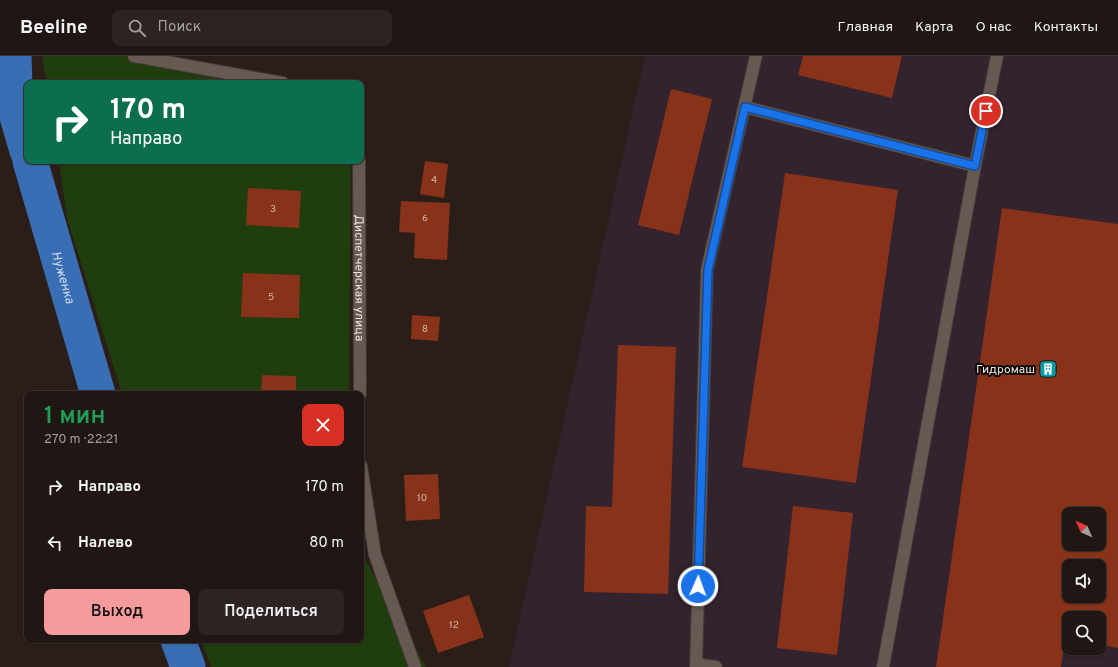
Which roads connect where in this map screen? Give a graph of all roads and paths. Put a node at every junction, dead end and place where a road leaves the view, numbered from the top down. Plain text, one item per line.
1 (134, 56) edge
2 (756, 56) edge
3 (997, 56) edge
4 (266, 80) edge
5 (745, 107) junction
6 (359, 164) edge
7 (975, 166) junction
8 (360, 391) edge
9 (364, 485) edge
10 (696, 666) edge
11 (415, 667) edge
12 (716, 667) edge
13 (883, 667) edge

1 - 4 street
2 - 5 street
3 - 7 street
5 - 7 street
5 - 10 street
6 - 8 street, Диспетчерская улица
7 - 13 street
9 - 11 street
10 - 12 street

